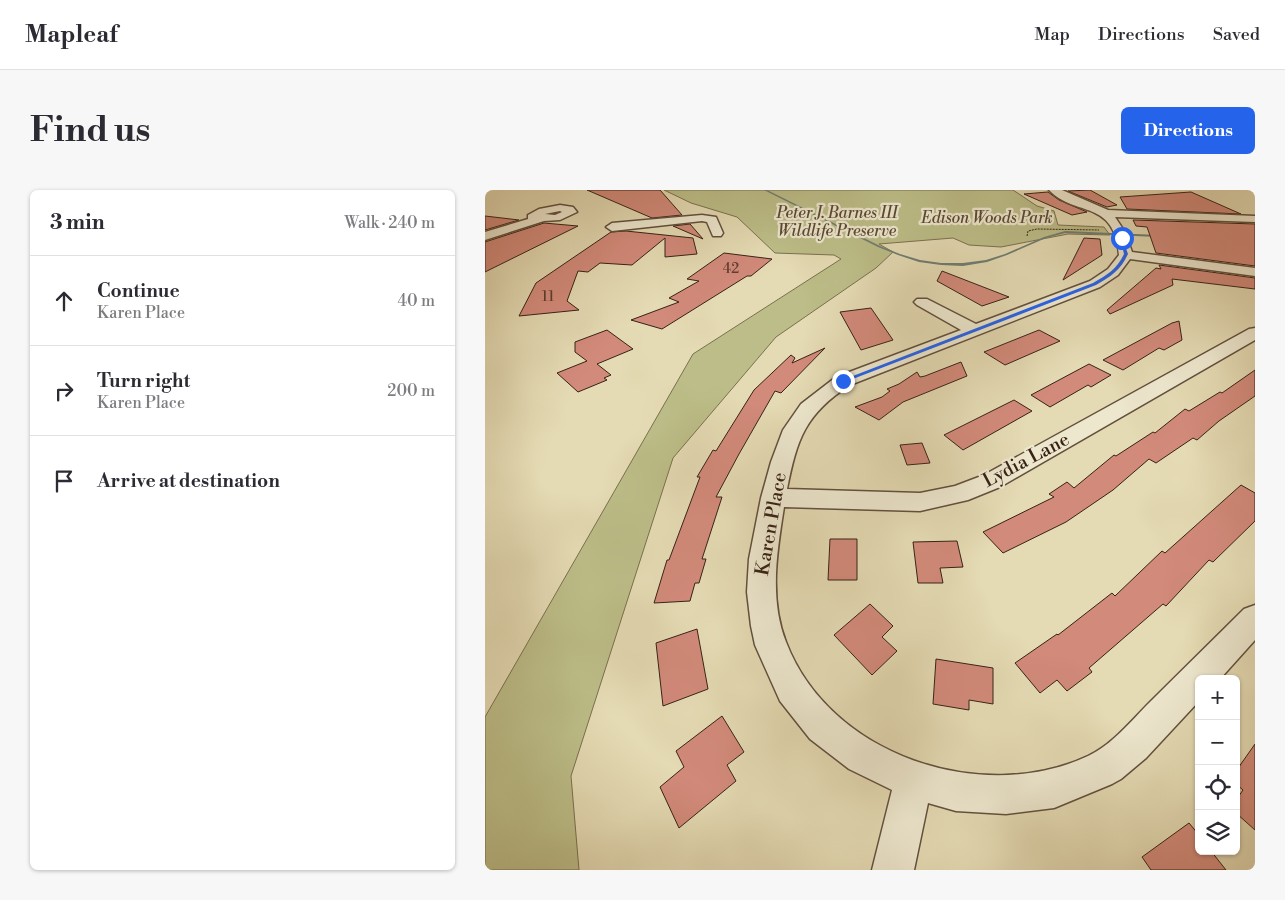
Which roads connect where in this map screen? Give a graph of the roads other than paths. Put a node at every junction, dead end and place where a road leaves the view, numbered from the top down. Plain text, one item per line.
1 (1054, 190) edge
2 (1255, 220) edge
3 (1105, 221) junction
4 (613, 227) dead end
5 (485, 232) edge
6 (717, 233) dead end
7 (485, 236) edge
8 (1126, 254) junction
9 (1255, 272) edge
10 (922, 302) dead end
11 (974, 330) junction
12 (1250, 340) edge
13 (773, 498) junction
14 (1255, 619) edge
15 (913, 781) junction
16 (893, 870) edge

1 - 3 street
2 - 3 street
3 - 8 street
4 - 6 street
5 - 7 street
8 - 9 street
8 - 11 street, Karen Place
10 - 11 street
11 - 13 street, Karen Place
12 - 13 street, Lydia Lane
13 - 15 street, Karen Place
14 - 15 street, Karen Place
15 - 16 street

